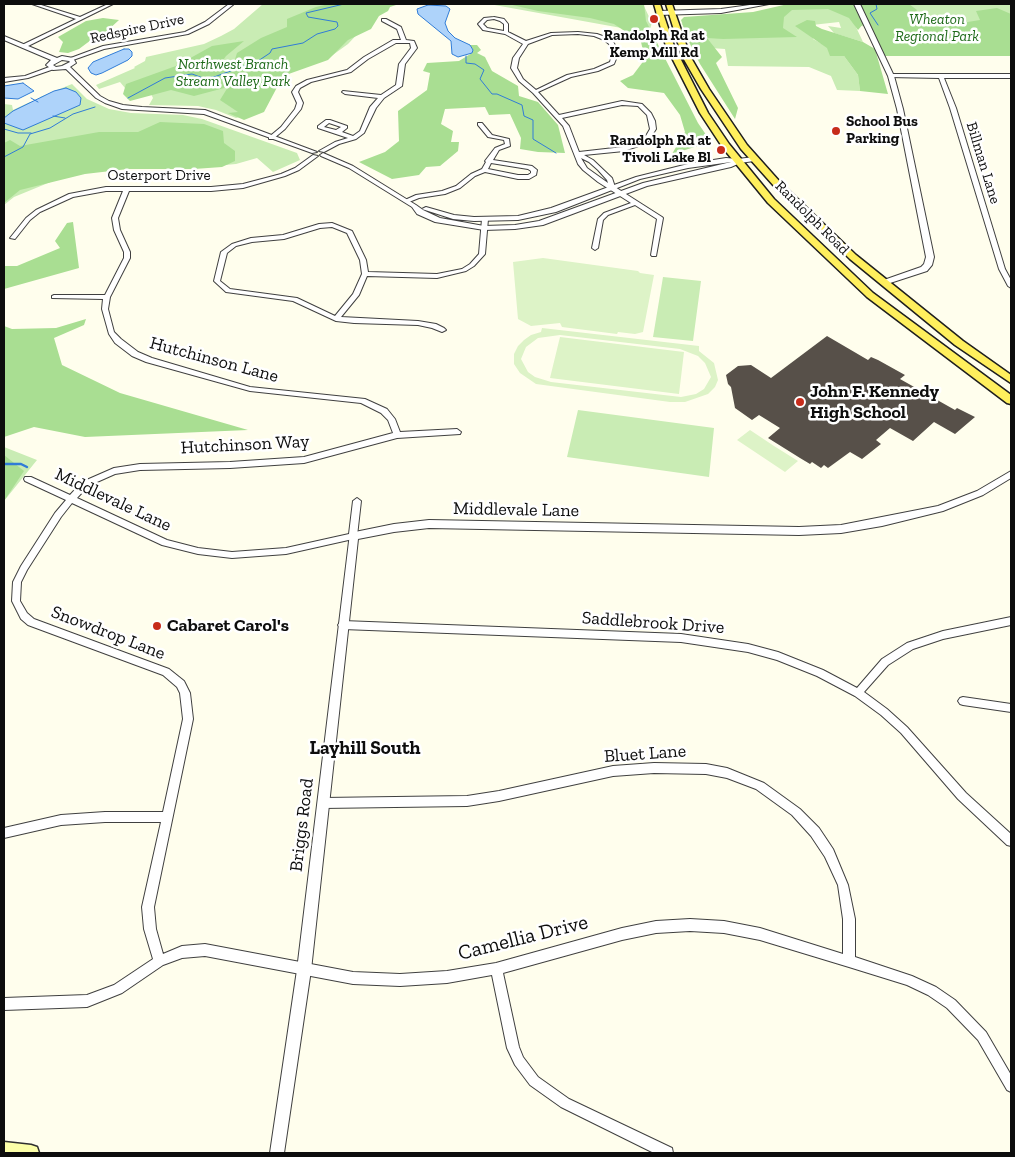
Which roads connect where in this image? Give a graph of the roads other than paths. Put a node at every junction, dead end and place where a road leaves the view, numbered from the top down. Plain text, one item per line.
1 (34, 4) edge
2 (111, 4) edge
3 (232, 4) edge
4 (657, 4) edge
5 (669, 4) edge
6 (766, 4) edge
7 (857, 4) edge
8 (659, 13) junction
9 (671, 13) junction
10 (80, 19) junction
11 (384, 20) dead end
12 (506, 33) junction
13 (4, 38) edge
14 (404, 40) junction
15 (526, 43) junction
16 (24, 46) junction
17 (56, 59) junction
18 (71, 59) junction
19 (52, 68) junction
20 (66, 68) junction
21 (891, 76) junction
22 (941, 76) junction
23 (1011, 76) edge
24 (4, 80) edge
25 (345, 92) dead end
26 (535, 92) junction
27 (382, 97) junction
28 (559, 117) junction
29 (480, 124) dead end
30 (652, 124) joint
31 (338, 132) dead end
32 (490, 136) junction
33 (271, 138) junction
34 (354, 138) junction
35 (493, 152) junction
36 (322, 153) junction
37 (314, 154) junction
38 (578, 154) junction
39 (754, 159) junction
40 (488, 161) junction
41 (738, 161) junction
42 (484, 170) junction
43 (612, 187) junction
44 (127, 189) junction
45 (620, 193) junction
46 (407, 201) junction
47 (635, 203) junction
48 (414, 206) junction
49 (485, 219) junction
50 (484, 228) junction
51 (13, 238) dead end
52 (595, 248) dead end
53 (654, 255) dead end
54 (828, 256) junction
55 (365, 274) junction
56 (884, 283) junction
57 (1011, 286) edge
58 (862, 288) junction
59 (107, 297) junction
60 (54, 298) dead end
61 (336, 318) junction
62 (928, 319) junction
63 (442, 330) dead end
64 (1011, 380) edge
65 (1011, 400) edge
66 (457, 432) dead end
67 (397, 434) junction
68 (1011, 474) edge
69 (28, 479) dead end
70 (71, 499) junction
71 (357, 501) dead end
72 (353, 536) junction
73 (1011, 621) edge
74 (343, 625) junction
75 (858, 693) junction
76 (963, 701) dead end
77 (1011, 708) edge
78 (323, 803) junction
79 (166, 817) junction
80 (4, 832) edge
81 (1011, 841) edge
82 (159, 961) junction
83 (849, 961) junction
84 (496, 969) junction
85 (304, 970) junction
86 (4, 1004) edge
87 (1011, 1086) edge
88 (4, 1150) edge
89 (31, 1153) edge
90 (278, 1153) edge
91 (667, 1153) edge

1 - 10 street
2 - 10 street
3 - 18 street, Redspire Drive
4 - 8 main road, Randolph Road
5 - 9 main road, Randolph Road
6 - 9 street
7 - 21 street
8 - 9 street
8 - 41 main road, Randolph Road
9 - 39 main road, Randolph Road
10 - 16 street
11 - 14 street
12 - 12 street
12 - 15 street
13 - 16 street
14 - 27 street
14 - 33 street
15 - 26 street
15 - 26 street
16 - 17 street
17 - 18 street
17 - 19 street
18 - 20 street
19 - 20 street
19 - 24 street
20 - 33 street
21 - 22 street
21 - 56 street
22 - 23 street
22 - 57 street, Billman Lane
25 - 27 street
26 - 28 street
27 - 34 street
28 - 30 street
28 - 38 street
29 - 32 street
30 - 38 street
31 - 34 street
32 - 35 street
32 - 35 street
33 - 37 street
34 - 36 street
35 - 40 street
36 - 37 street
36 - 46 street
37 - 44 street, Osterport Drive
38 - 43 street
38 - 43 street
39 - 41 street
39 - 56 main road, Randolph Road
40 - 42 street
40 - 42 street
41 - 43 street
41 - 45 street
41 - 54 main road, Randolph Road
42 - 46 street
43 - 45 street
43 - 49 street
44 - 51 street, Osterport Drive
44 - 59 street
45 - 47 street
45 - 50 street
46 - 48 street
47 - 52 street
47 - 53 street
48 - 49 street
48 - 50 street
49 - 50 street
50 - 55 street
54 - 56 main road
54 - 58 main road, Randolph Road
55 - 61 street
55 - 61 street
56 - 62 main road, Randolph Road
58 - 62 main road
58 - 65 main road, Randolph Road
59 - 60 street
59 - 67 street, Hutchinson Lane
61 - 63 street
62 - 64 main road, Randolph Road
66 - 67 street, Hutchinson Way
67 - 70 street, Hutchinson Way
68 - 72 street, Middlevale Lane
69 - 70 street, Middlevale Lane
70 - 72 street, Middlevale Lane
70 - 79 street, Snowdrop Lane
71 - 72 street, Briggs Road
72 - 74 street, Briggs Road
73 - 75 street
74 - 75 street, Saddlebrook Drive
74 - 78 street, Briggs Road
75 - 81 street, Saddlebrook Drive
76 - 77 street
78 - 83 street, Bluet Lane
78 - 85 street, Briggs Road
79 - 80 street
79 - 82 street, Snowdrop Lane
82 - 85 street, Camellia Drive
82 - 86 street, Camellia Drive
83 - 84 street, Camellia Drive
83 - 87 street, Camellia Drive
84 - 85 street, Camellia Drive
84 - 91 street
85 - 90 street, Briggs Road
88 - 89 main road

